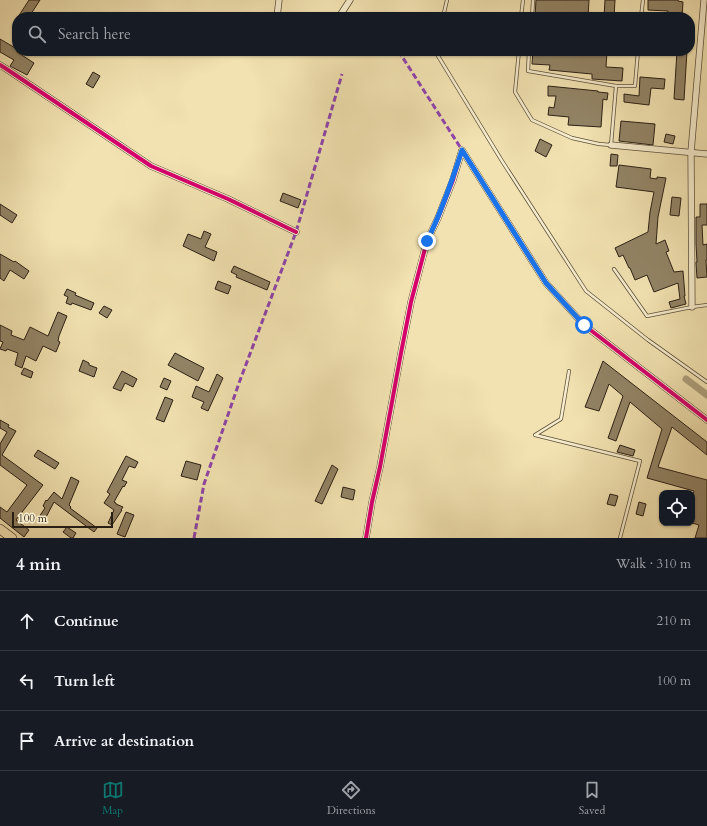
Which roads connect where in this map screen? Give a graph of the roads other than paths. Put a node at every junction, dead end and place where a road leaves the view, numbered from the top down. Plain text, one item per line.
1 (279, 0) edge
2 (350, 0) edge
3 (447, 0) edge
4 (523, 0) edge
5 (534, 0) edge
6 (643, 0) edge
7 (704, 0) edge
8 (278, 12) edge
9 (342, 12) edge
10 (444, 12) edge
11 (522, 12) edge
12 (533, 12) edge
13 (642, 12) edge
14 (438, 56) edge
15 (519, 56) edge
16 (529, 56) edge
17 (638, 56) edge
18 (0, 65) edge
19 (616, 86) junction
20 (611, 145) junction
21 (691, 152) junction
22 (707, 154) edge
23 (296, 232) dead end
24 (614, 269) dead end
25 (707, 305) edge
26 (692, 307) junction
27 (569, 371) dead end
28 (707, 382) edge
29 (707, 420) edge
30 (0, 529) edge
31 (12, 538) edge
32 (366, 538) edge
33 (620, 538) edge

1 - 8 street
2 - 9 street
3 - 10 lane
4 - 11 lane
5 - 12 lane
6 - 13 lane
7 - 21 street
14 - 28 lane
15 - 20 lane
16 - 19 lane
17 - 19 lane
18 - 23 street
19 - 20 lane
20 - 21 street
21 - 22 street
21 - 26 street
24 - 26 lane
25 - 26 lane
27 - 33 lane
29 - 32 street
30 - 31 highway

